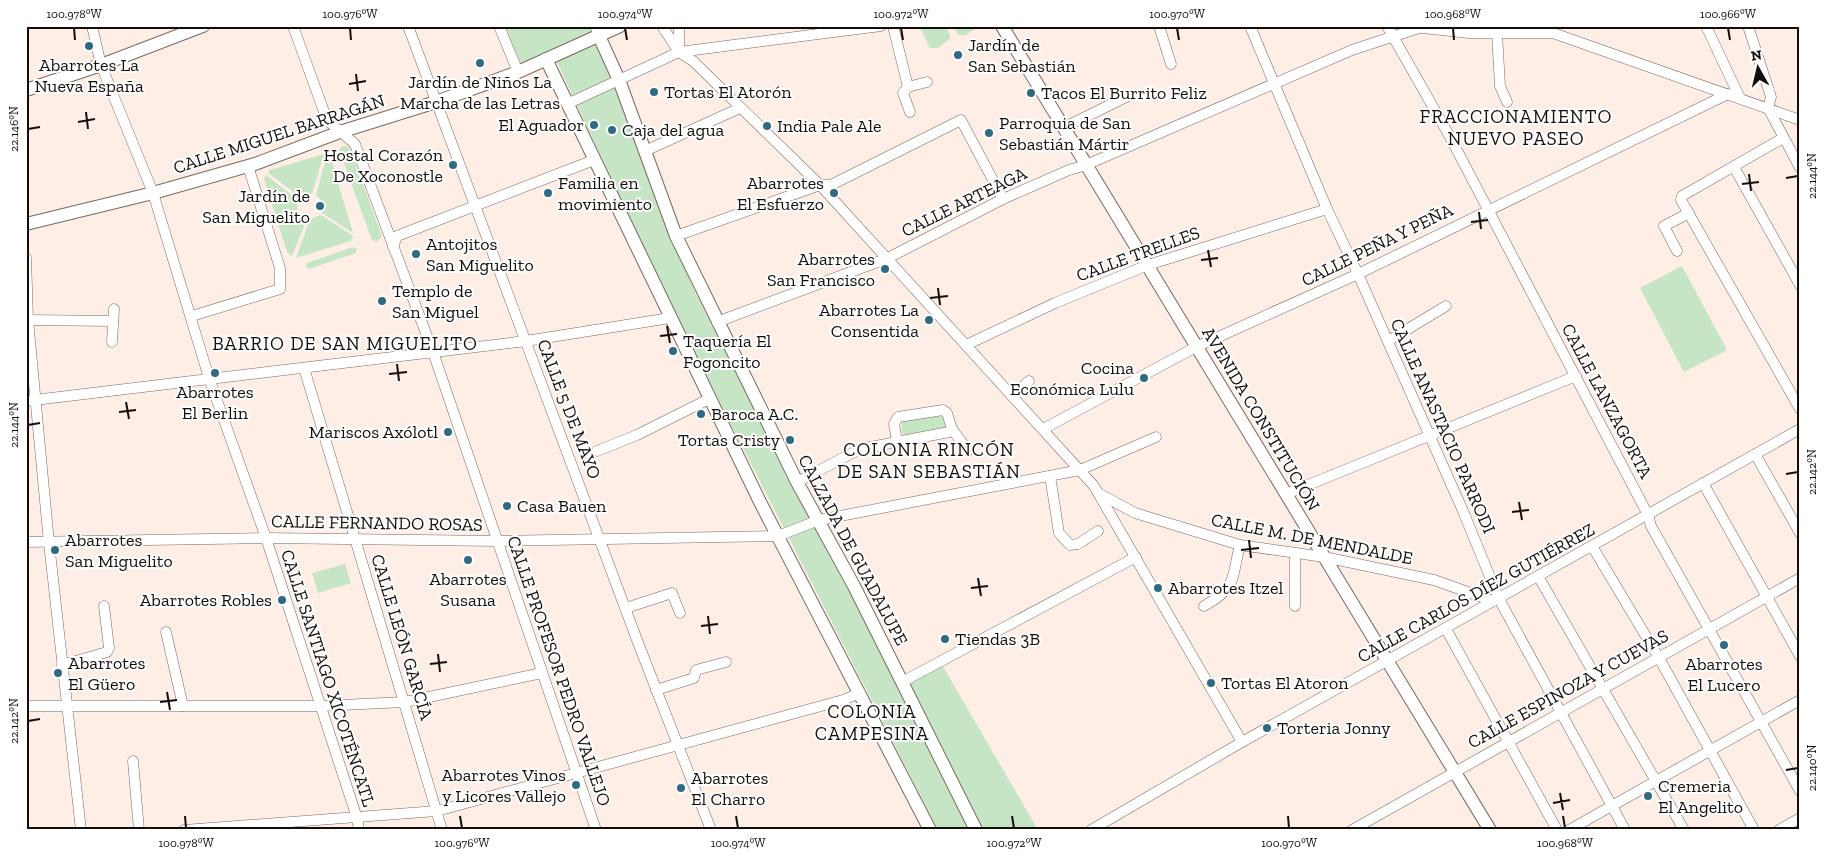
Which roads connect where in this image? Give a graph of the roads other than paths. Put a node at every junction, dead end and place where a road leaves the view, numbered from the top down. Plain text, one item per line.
1 (92, 26) edge
2 (203, 26) edge
3 (293, 26) edge
4 (408, 26) edge
5 (499, 26) edge
6 (620, 26) edge
7 (662, 26) edge
8 (679, 26) edge
9 (881, 26) edge
10 (894, 26) edge
11 (1002, 26) edge
12 (1159, 26) edge
13 (1250, 26) edge
14 (1387, 26) edge
15 (1405, 26) edge
16 (1706, 26) edge
17 (1748, 26) edge
18 (1418, 28) junction
19 (1494, 30) edge
20 (1550, 30) edge
21 (597, 31) edge
22 (1393, 36) junction
23 (679, 52) junction
24 (546, 59) junction
25 (1171, 64) dead end
26 (100, 65) junction
27 (518, 72) junction
28 (619, 80) junction
29 (927, 82) dead end
30 (1274, 84) junction
31 (908, 87) junction
32 (26, 90) edge
33 (1728, 94) junction
34 (1128, 96) dead end
35 (1740, 98) junction
36 (436, 102) junction
37 (1507, 102) dead end
38 (567, 104) junction
39 (740, 108) junction
40 (1768, 108) junction
41 (910, 112) dead end
42 (1800, 120) edge
43 (1063, 128) junction
44 (340, 132) junction
45 (1783, 138) junction
46 (645, 151) junction
47 (594, 160) junction
48 (1086, 165) junction
49 (248, 166) junction
50 (1734, 167) junction
51 (1800, 168) edge
52 (820, 185) junction
53 (153, 193) junction
54 (1003, 199) junction
55 (477, 206) junction
56 (1327, 209) junction
57 (1488, 209) junction
58 (1688, 213) junction
59 (26, 224) edge
60 (676, 236) junction
61 (393, 247) junction
62 (1677, 251) dead end
63 (26, 258) edge
64 (888, 258) junction
65 (1148, 265) junction
66 (1358, 274) junction
67 (1800, 285) edge
68 (1446, 306) dead end
69 (114, 309) dead end
70 (192, 316) junction
71 (670, 318) junction
72 (28, 320) junction
73 (113, 321) junction
74 (718, 322) junction
75 (526, 341) junction
76 (1388, 341) junction
77 (112, 342) dead end
78 (966, 345) junction
79 (1196, 347) junction
80 (433, 352) junction
81 (304, 368) junction
82 (1576, 376) junction
83 (209, 378) junction
84 (1029, 381) dead end
85 (1012, 396) junction
86 (709, 399) junction
87 (31, 400) edge
88 (1800, 409) edge
89 (1800, 428) edge
90 (952, 429) junction
91 (1043, 429) junction
92 (1430, 436) junction
93 (1156, 437) dead end
94 (897, 441) junction
95 (597, 450) dead end
96 (968, 451) dead end
97 (1756, 454) junction
98 (1080, 470) junction
99 (1050, 476) junction
100 (800, 481) junction
101 (1703, 483) junction
102 (1099, 493) junction
103 (1286, 494) junction
104 (1135, 513) junction
105 (1648, 514) junction
106 (818, 520) junction
107 (1098, 531) dead end
108 (1121, 533) junction
109 (1800, 533) edge
110 (778, 536) junction
111 (266, 538) junction
112 (355, 539) junction
113 (601, 540) junction
114 (498, 541) junction
115 (26, 542) edge
116 (48, 543) junction
117 (1240, 545) junction
118 (1592, 546) junction
119 (1294, 553) junction
120 (1136, 557) junction
121 (1324, 557) junction
122 (1538, 576) junction
123 (1800, 578) edge
124 (1766, 596) junction
125 (1496, 600) junction
126 (104, 606) dead end
127 (1204, 606) dead end
128 (1295, 606) dead end
129 (626, 608) junction
130 (680, 613) dead end
131 (1446, 629) junction
132 (1709, 629) junction
133 (166, 632) dead end
134 (1800, 656) edge
135 (1658, 658) junction
136 (1388, 661) junction
137 (726, 662) dead end
138 (62, 665) junction
139 (542, 673) junction
140 (902, 682) junction
141 (1604, 688) junction
142 (656, 690) junction
143 (860, 693) junction
144 (1800, 700) edge
145 (405, 702) junction
146 (26, 706) edge
147 (182, 706) junction
148 (320, 706) junction
149 (67, 707) junction
150 (1560, 713) junction
151 (1761, 722) junction
152 (1242, 742) junction
153 (1509, 742) junction
154 (678, 744) junction
155 (1709, 752) junction
156 (133, 761) dead end
157 (1454, 772) junction
158 (576, 774) junction
159 (1657, 780) junction
160 (1800, 790) edge
161 (1612, 806) junction
162 (437, 811) junction
163 (357, 818) junction
164 (1800, 818) edge
165 (256, 827) edge
166 (81, 830) edge
167 (138, 830) edge
168 (184, 830) edge
169 (359, 830) edge
170 (442, 830) edge
171 (596, 830) edge
172 (711, 830) edge
173 (930, 830) edge
174 (976, 830) edge
175 (1091, 830) edge
176 (1352, 830) edge
177 (1490, 830) edge
178 (1557, 830) edge
179 (1569, 830) edge
180 (1625, 830) edge
181 (1684, 830) edge
182 (1754, 830) edge
183 (1779, 830) edge

1 - 26 street, CALLE SANTIAGO XICOTÉNCATL
2 - 26 main road
3 - 44 street, CALLE PROFESOR PEDRO VALLEJO
4 - 36 street, CALLE 5 DE MAYO
5 - 27 street
6 - 21 main road, CALLE MIGUEL BARRAGÁN
7 - 23 street
8 - 23 street
9 - 23 street
10 - 31 street
11 - 43 main road, AVENIDA CONSTITUCIÓN
12 - 25 street
13 - 30 street, CALLE ANASTACIO PARRODI
14 - 22 street, CALLE LANZAGORTA
15 - 18 street
16 - 35 street
17 - 40 street
18 - 19 street
18 - 22 street, CALLE ARTEAGA
19 - 20 street
19 - 37 street
20 - 33 street
21 - 24 main road, CALLE MIGUEL BARRAGÁN
21 - 28 main road, CALZADA DE GUADALUPE
22 - 30 street, CALLE ARTEAGA
22 - 57 street, CALLE LANZAGORTA
23 - 28 street
23 - 39 street
24 - 27 main road, CALLE MIGUEL BARRAGÁN
24 - 38 main road
26 - 32 main road
26 - 53 street, CALLE SANTIAGO XICOTÉNCATL
27 - 36 main road, CALLE MIGUEL BARRAGÁN
28 - 38 street
28 - 46 main road, CALZADA DE GUADALUPE
29 - 31 street
30 - 48 street, CALLE ARTEAGA
30 - 56 street, CALLE ANASTACIO PARRODI
31 - 41 street
33 - 35 street
33 - 57 street, CALLE PEÑA Y PEÑA
34 - 43 street
35 - 40 street
36 - 44 main road, CALLE MIGUEL BARRAGÁN
36 - 55 street, CALLE 5 DE MAYO
38 - 47 main road
39 - 46 street
39 - 52 street
40 - 42 street
40 - 45 street
43 - 48 main road, AVENIDA CONSTITUCIÓN
44 - 49 main road, CALLE MIGUEL BARRAGÁN
44 - 61 street, CALLE PROFESOR PEDRO VALLEJO
45 - 50 street
45 - 51 street
46 - 60 main road, CALZADA DE GUADALUPE
47 - 55 street
47 - 71 main road
48 - 54 street, CALLE ARTEAGA
48 - 65 main road, AVENIDA CONSTITUCIÓN
49 - 53 main road, CALLE MIGUEL BARRAGÁN
49 - 70 street
50 - 58 street
50 - 67 street
52 - 54 street
52 - 60 street
52 - 64 street
53 - 59 main road, CALLE MIGUEL BARRAGÁN
53 - 70 street, CALLE SANTIAGO XICOTÉNCATL
54 - 64 street, CALLE ARTEAGA
55 - 61 street
55 - 75 street, CALLE 5 DE MAYO
56 - 65 street, CALLE TRELLES
56 - 66 street, CALLE ANASTACIO PARRODI
57 - 66 street, CALLE PEÑA Y PEÑA
57 - 82 street, CALLE LANZAGORTA
58 - 62 street
58 - 88 street
60 - 74 main road, CALZADA DE GUADALUPE
61 - 80 street, CALLE PROFESOR PEDRO VALLEJO
63 - 72 street
64 - 74 street, CALLE ARTEAGA
64 - 78 street
65 - 78 street, CALLE TRELLES
65 - 79 main road, AVENIDA CONSTITUCIÓN
66 - 76 street, CALLE ANASTACIO PARRODI
66 - 79 street, CALLE PEÑA Y PEÑA
68 - 76 street
69 - 73 street
70 - 83 street, CALLE SANTIAGO XICOTÉNCATL
71 - 75 street
71 - 86 main road
72 - 73 street
72 - 87 street
73 - 77 street
74 - 100 main road, CALZADA DE GUADALUPE
75 - 80 street
75 - 113 street, CALLE 5 DE MAYO
76 - 92 street, CALLE ANASTACIO PARRODI
78 - 85 street
79 - 91 street, CALLE PEÑA Y PEÑA
79 - 103 main road, AVENIDA CONSTITUCIÓN
80 - 81 street
80 - 114 street, CALLE PROFESOR PEDRO VALLEJO
81 - 83 street
81 - 112 street, CALLE LEÓN GARCÍA
82 - 92 street
82 - 105 street, CALLE LANZAGORTA
83 - 87 street
83 - 111 street, CALLE SANTIAGO XICOTÉNCATL
84 - 85 street
85 - 91 street
86 - 95 street
86 - 110 main road
87 - 116 street
89 - 97 street, CALLE CARLOS DÍEZ GUTIÉRREZ
90 - 94 street
90 - 94 street
90 - 96 street
91 - 98 street
92 - 103 street
92 - 125 street, CALLE ANASTACIO PARRODI
93 - 98 street, CALLE FERNANDO ROSAS
94 - 100 street
97 - 101 street, CALLE CARLOS DÍEZ GUTIÉRREZ
97 - 109 street
98 - 99 street, CALLE FERNANDO ROSAS
98 - 102 street
99 - 106 street, CALLE FERNANDO ROSAS
99 - 107 street
100 - 106 main road, CALZADA DE GUADALUPE
101 - 105 street, CALLE CARLOS DÍEZ GUTIÉRREZ
101 - 124 street
102 - 104 street, CALLE M. DE MENDALDE
102 - 108 street
103 - 121 main road, AVENIDA CONSTITUCIÓN
104 - 108 street
104 - 117 street, CALLE M. DE MENDALDE
105 - 118 street, CALLE CARLOS DÍEZ GUTIÉRREZ
105 - 132 street, CALLE LANZAGORTA
106 - 110 street, CALLE FERNANDO ROSAS
106 - 140 main road, CALZADA DE GUADALUPE
108 - 120 street
110 - 113 street, CALLE FERNANDO ROSAS
110 - 143 main road
111 - 112 street, CALLE FERNANDO ROSAS
111 - 116 street, CALLE FERNANDO ROSAS
111 - 148 street, CALLE SANTIAGO XICOTÉNCATL
112 - 114 street, CALLE FERNANDO ROSAS
112 - 145 street, CALLE LEÓN GARCÍA
113 - 114 street, CALLE FERNANDO ROSAS
113 - 129 street, CALLE 5 DE MAYO
114 - 139 street, CALLE PROFESOR PEDRO VALLEJO
115 - 116 street, CALLE FERNANDO ROSAS
116 - 138 street
117 - 119 street, CALLE M. DE MENDALDE
117 - 127 street
118 - 122 street, CALLE CARLOS DÍEZ GUTIÉRREZ
118 - 135 street
119 - 121 street, CALLE M. DE MENDALDE
119 - 128 street
120 - 140 street
120 - 152 street
121 - 125 street, CALLE M. DE MENDALDE
121 - 136 main road, AVENIDA CONSTITUCIÓN
122 - 125 street, CALLE CARLOS DÍEZ GUTIÉRREZ
122 - 141 street
123 - 124 street, CALLE ESPINOZA Y CUEVAS
124 - 132 street, CALLE ESPINOZA Y CUEVAS
124 - 134 street
125 - 131 street, CALLE CARLOS DÍEZ GUTIÉRREZ
125 - 150 street, CALLE ANASTACIO PARRODI
126 - 138 street
129 - 130 street
129 - 142 street, CALLE 5 DE MAYO
131 - 136 street, CALLE CARLOS DÍEZ GUTIÉRREZ
131 - 153 street
132 - 135 street, CALLE ESPINOZA Y CUEVAS
132 - 151 street, CALLE LANZAGORTA
133 - 147 street
135 - 141 street, CALLE ESPINOZA Y CUEVAS
135 - 155 street
136 - 152 street, CALLE CARLOS DÍEZ GUTIÉRREZ
136 - 157 main road, AVENIDA CONSTITUCIÓN
137 - 142 street
138 - 149 street
139 - 145 street
139 - 158 street, CALLE PROFESOR PEDRO VALLEJO
140 - 174 main road, CALZADA DE GUADALUPE
141 - 150 street, CALLE ESPINOZA Y CUEVAS
141 - 159 street
142 - 154 street, CALLE 5 DE MAYO
143 - 154 street
143 - 173 main road
144 - 151 street
145 - 148 street
145 - 162 street, CALLE LEÓN GARCÍA
146 - 149 street
147 - 148 street
147 - 149 street
148 - 163 street, CALLE SANTIAGO XICOTÉNCATL
149 - 166 street
150 - 153 street, CALLE ESPINOZA Y CUEVAS
150 - 161 street, CALLE ANASTACIO PARRODI
151 - 155 street
151 - 160 street, CALLE LANZAGORTA
152 - 175 street, CALLE CARLOS DÍEZ GUTIÉRREZ
153 - 157 street, CALLE ESPINOZA Y CUEVAS
153 - 178 street
154 - 158 street
154 - 172 street, CALLE 5 DE MAYO
155 - 159 street
155 - 182 street
156 - 167 street
157 - 176 street, CALLE ESPINOZA Y CUEVAS
157 - 177 main road, AVENIDA CONSTITUCIÓN
158 - 162 street
158 - 171 street, CALLE PROFESOR PEDRO VALLEJO
159 - 161 street
159 - 181 street
161 - 179 street
161 - 180 street, CALLE ANASTACIO PARRODI
162 - 163 street
162 - 170 street, CALLE LEÓN GARCÍA
163 - 165 street
163 - 169 street, CALLE SANTIAGO XICOTÉNCATL
164 - 183 street
165 - 168 street

